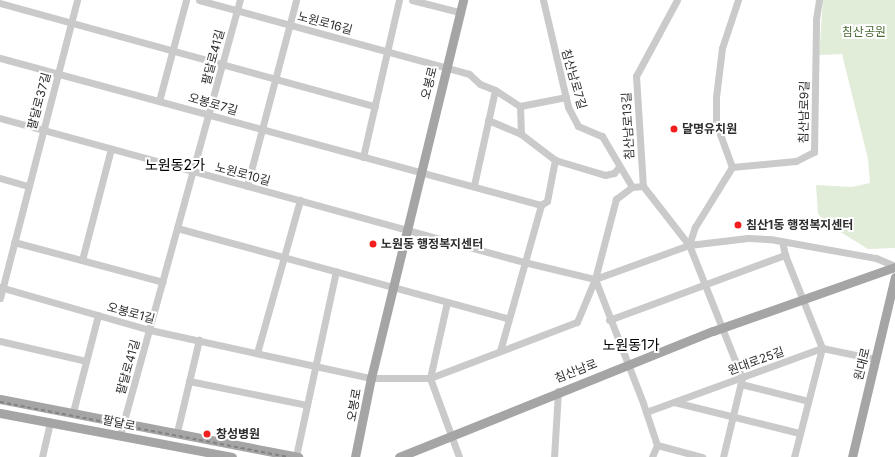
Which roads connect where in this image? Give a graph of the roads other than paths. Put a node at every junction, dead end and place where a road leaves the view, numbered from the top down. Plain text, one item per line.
1 (77, 0) edge
2 (186, 0) edge
3 (199, 0) edge
4 (240, 0) edge
5 (296, 0) edge
6 (399, 0) edge
7 (412, 0) edge
8 (463, 0) edge
9 (543, 0) edge
10 (677, 0) edge
11 (738, 0) edge
12 (819, 0) edge
13 (0, 3) edge
14 (237, 10) junction
15 (459, 12) junction
16 (72, 23) junction
17 (290, 25) junction
18 (173, 50) junction
19 (387, 51) junction
20 (0, 58) edge
21 (222, 64) junction
22 (446, 67) junction
23 (58, 72) junction
24 (276, 78) junction
25 (495, 90) junction
26 (566, 97) junction
27 (159, 101) junction
28 (375, 106) junction
29 (520, 106) junction
30 (208, 114) junction
31 (0, 118) edge
32 (488, 120) junction
33 (262, 129) junction
34 (42, 130) junction
35 (521, 134) junction
36 (111, 149) junction
37 (363, 158) junction
38 (555, 160) junction
39 (619, 167) junction
40 (732, 167) junction
41 (192, 171) junction
42 (420, 173) junction
43 (0, 178) edge
44 (474, 185) junction
45 (28, 186) junction
46 (246, 186) junction
47 (643, 186) junction
48 (632, 187) junction
49 (300, 200) junction
50 (541, 205) junction
51 (177, 228) junction
52 (407, 229) junction
53 (782, 241) junction
54 (14, 242) junction
55 (689, 245) junction
56 (785, 256) junction
57 (284, 257) junction
58 (82, 260) junction
59 (524, 262) junction
60 (895, 266) edge
61 (336, 271) junction
62 (895, 277) edge
63 (595, 279) junction
64 (163, 282) junction
65 (704, 284) junction
66 (393, 286) junction
67 (1, 288) edge
68 (0, 298) edge
69 (803, 299) junction
70 (448, 302) junction
71 (98, 315) junction
72 (507, 318) junction
73 (609, 320) junction
74 (721, 328) junction
75 (150, 330) junction
76 (0, 340) edge
77 (199, 340) junction
78 (822, 348) junction
79 (500, 351) junction
80 (257, 353) junction
81 (875, 358) junction
82 (86, 361) junction
83 (628, 364) junction
84 (315, 366) junction
85 (371, 378) junction
86 (430, 378) junction
87 (189, 381) junction
88 (742, 381) junction
89 (558, 391) junction
90 (0, 399) edge
91 (808, 401) junction
92 (674, 402) junction
93 (307, 405) junction
94 (73, 412) junction
95 (646, 412) junction
96 (0, 413) edge
97 (733, 417) junction
98 (50, 422) junction
99 (124, 422) junction
100 (177, 432) junction
101 (799, 433) junction
102 (120, 435) junction
103 (450, 436) junction
104 (657, 445) junction
105 (42, 457) edge
106 (232, 457) edge
107 (297, 457) edge
108 (355, 457) edge
109 (399, 457) edge
110 (459, 457) edge
111 (554, 457) edge
112 (652, 457) edge
113 (702, 457) edge
114 (723, 457) edge
115 (794, 457) edge
116 (852, 457) edge

1 - 16 street, 팔달로37길
2 - 18 street
3 - 14 street, 노원로16길
4 - 14 street, 팔달로41길
5 - 17 street
6 - 19 street
7 - 15 street
8 - 15 main road, 오봉로
9 - 26 street, 침산남로7길
10 - 47 street, 침산남로13길
11 - 40 street
12 - 40 street, 침산남로9길
13 - 16 street
14 - 17 street, 노원로16길
14 - 21 street, 팔달로41길
15 - 22 main road, 오봉로
16 - 18 street
16 - 23 street, 팔달로37길
17 - 19 street, 노원로16길
17 - 24 street
18 - 21 street
18 - 27 street
19 - 22 street, 노원로16길
19 - 28 street
20 - 23 street, 오봉로7길
21 - 24 street
21 - 30 street, 팔달로41길
22 - 25 street, 노원로16길
22 - 42 main road, 오봉로
23 - 27 street, 오봉로7길
23 - 34 street, 팔달로37길
24 - 28 street
24 - 33 street
25 - 29 street, 노원로16길
25 - 32 street
26 - 29 street
26 - 39 street, 침산남로7길
27 - 30 street, 오봉로7길
28 - 37 street
29 - 35 street
30 - 33 street, 오봉로7길
30 - 41 street, 팔달로41길
31 - 34 street, 노원로10길
32 - 35 street
32 - 44 street
33 - 37 street, 오봉로7길
33 - 46 street
34 - 36 street, 노원로10길
34 - 45 street, 팔달로37길
35 - 38 street
36 - 41 street, 노원로10길
36 - 58 street
37 - 42 street, 오봉로7길
38 - 39 street
38 - 50 street
39 - 48 street, 침산남로7길
40 - 55 street
41 - 46 street, 노원로10길
41 - 51 street, 팔달로41길
42 - 44 street
42 - 52 main road, 오봉로
43 - 45 street
44 - 50 street
45 - 54 street, 팔달로37길
46 - 49 street, 노원로10길
47 - 48 street
47 - 55 street
48 - 63 street
49 - 52 street, 노원로10길
49 - 57 street
50 - 59 street
51 - 57 street
51 - 64 street, 팔달로41길
52 - 59 street, 노원로10길
52 - 66 main road, 오봉로
53 - 55 street
53 - 56 street
53 - 60 street
54 - 58 street
54 - 67 street, 팔달로37길
55 - 63 street
55 - 65 street
56 - 65 street
56 - 69 street
57 - 61 street
57 - 80 street
58 - 64 street
59 - 63 street, 노원로10길
59 - 72 street
60 - 69 main road, 침산남로
61 - 66 street
61 - 84 street
62 - 81 main road, 원대로
63 - 73 street
63 - 79 street
64 - 75 street, 팔달로41길
65 - 73 street
65 - 74 street
66 - 70 street
66 - 85 main road, 오봉로
67 - 68 street, 팔달로37길
67 - 71 street, 오봉로1길
69 - 74 main road, 침산남로
69 - 78 street
70 - 72 street
70 - 86 street
71 - 75 street, 오봉로1길
71 - 82 street
72 - 79 street
73 - 83 street
74 - 83 main road, 침산남로
74 - 88 street
75 - 77 street, 오봉로1길
75 - 99 street, 팔달로41길
76 - 82 street
77 - 80 street, 오봉로1길
77 - 87 street
78 - 81 street
78 - 88 street, 원대로25길
78 - 91 street
79 - 86 street
80 - 84 street, 오봉로1길
81 - 116 main road, 원대로
82 - 94 street
83 - 89 main road, 침산남로
83 - 95 street
84 - 85 street, 오봉로1길
84 - 93 street
85 - 86 street, 오봉로1길
85 - 108 main road, 오봉로
86 - 103 street
87 - 93 street
87 - 100 street
88 - 91 street
88 - 92 street, 원대로25길
88 - 97 street
89 - 103 main road, 침산남로
89 - 111 street
90 - 94 main road
91 - 101 street
92 - 95 street, 원대로25길
92 - 97 street
93 - 107 street
94 - 99 main road
95 - 104 street
96 - 98 main road, 팔달로
97 - 101 street
97 - 114 street
98 - 102 main road, 팔달로
98 - 105 street
99 - 100 main road
99 - 102 street, 팔달로41길
100 - 107 main road
101 - 115 street
102 - 106 main road, 팔달로
103 - 109 main road, 침산남로
103 - 110 street
104 - 112 street
104 - 113 street

